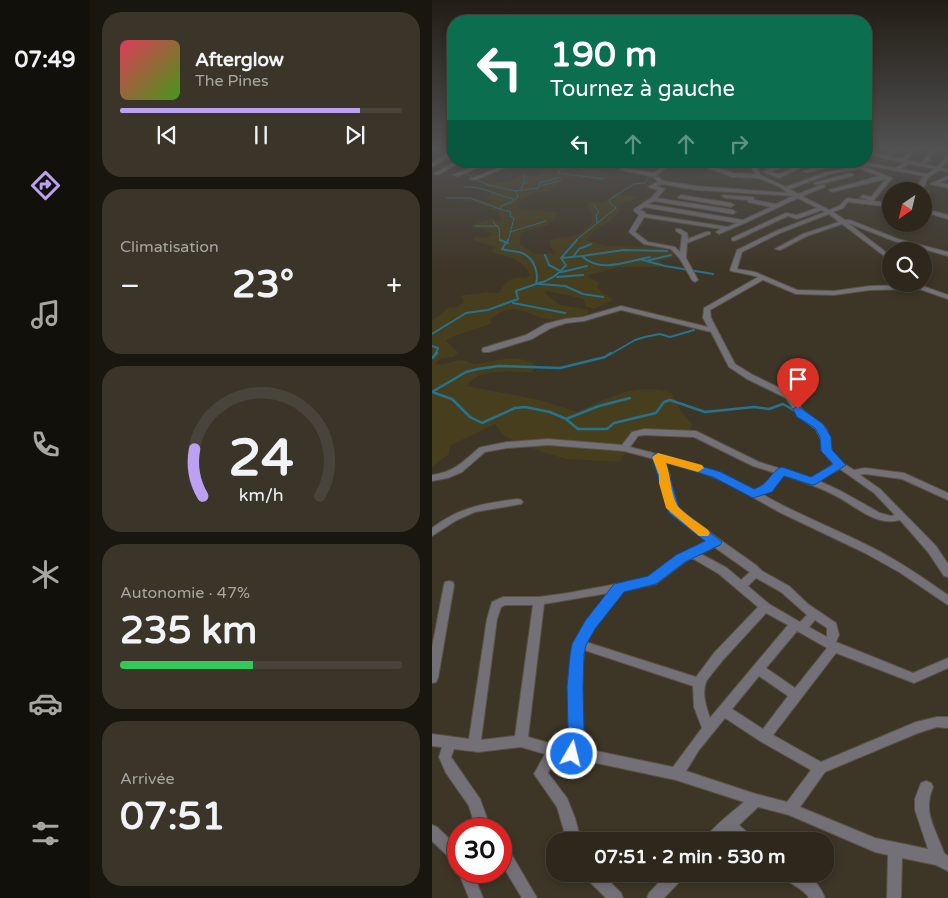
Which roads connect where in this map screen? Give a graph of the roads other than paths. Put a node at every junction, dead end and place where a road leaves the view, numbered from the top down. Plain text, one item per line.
1 (660, 191) edge
2 (721, 191) edge
3 (733, 191) edge
4 (788, 191) edge
5 (806, 191) edge
6 (834, 191) edge
7 (871, 191) edge
8 (717, 195) junction
9 (681, 196) dead end
10 (796, 196) junction
11 (850, 197) junction
12 (652, 199) junction
13 (712, 201) junction
14 (882, 203) edge
15 (642, 205) junction
16 (731, 205) dead end
17 (777, 206) junction
18 (823, 208) junction
19 (733, 212) dead end
20 (830, 212) junction
21 (932, 213) edge
22 (642, 214) junction
23 (948, 217) edge
24 (841, 220) junction
25 (742, 222) junction
26 (728, 229) junction
27 (678, 230) dead end
28 (719, 232) dead end
29 (708, 233) dead end
30 (734, 239) dead end
31 (685, 242) junction
32 (778, 249) dead end
33 (882, 252) edge
34 (948, 254) edge
35 (683, 258) junction
36 (763, 277) junction
37 (696, 280) dead end
38 (882, 288) edge
39 (932, 292) edge
40 (948, 292) edge
41 (938, 294) junction
42 (948, 297) edge
43 (713, 330) junction
44 (486, 350) dead end
45 (624, 448) junction
46 (658, 457) junction
47 (840, 465) junction
48 (782, 471) junction
49 (854, 473) junction
50 (432, 478) edge
51 (812, 481) junction
52 (753, 494) junction
53 (948, 497) edge
54 (518, 502) dead end
55 (902, 516) junction
56 (432, 533) edge
57 (715, 542) junction
58 (693, 554) junction
59 (756, 572) junction
60 (948, 573) edge
61 (450, 585) dead end
62 (740, 587) junction
63 (619, 588) junction
64 (539, 601) junction
65 (948, 601) edge
66 (765, 608) junction
67 (814, 614) junction
68 (798, 626) junction
69 (579, 644) junction
70 (831, 645) junction
71 (948, 663) edge
72 (758, 669) junction
73 (432, 678) edge
74 (700, 683) junction
75 (796, 696) junction
76 (724, 710) junction
77 (948, 723) edge
78 (708, 728) junction
79 (764, 737) junction
80 (432, 740) edge
81 (521, 741) junction
82 (450, 743) junction
83 (474, 746) junction
84 (553, 751) junction
85 (572, 754) junction
86 (820, 768) junction
87 (676, 774) junction
88 (926, 787) dead end
89 (756, 800) junction
90 (790, 809) junction
91 (478, 818) edge
92 (728, 824) junction
93 (432, 832) edge
94 (572, 832) edge
95 (720, 832) edge
96 (736, 832) edge
97 (447, 846) edge
98 (895, 850) junction
99 (943, 861) edge
100 (512, 868) edge
101 (600, 882) edge
102 (669, 882) edge
103 (803, 882) edge
104 (470, 883) edge
105 (476, 898) edge
106 (530, 898) edge
107 (616, 898) edge
108 (654, 898) edge
109 (818, 898) edge
110 (894, 898) edge

1 - 12 street
2 - 8 street
3 - 10 street
4 - 10 street
5 - 10 street
6 - 11 street
7 - 11 street
8 - 13 street
8 - 17 street
9 - 13 street
10 - 17 street
10 - 18 street
11 - 14 street
11 - 20 street
12 - 15 street
12 - 19 street
13 - 16 street
15 - 22 street
15 - 25 street
17 - 25 street
18 - 20 street
18 - 30 street
20 - 24 street
20 - 36 street
21 - 23 street
22 - 26 street
22 - 35 street
24 - 32 street
24 - 33 street
24 - 34 street
25 - 26 street
26 - 28 street
27 - 31 street
29 - 31 street
31 - 35 street
35 - 37 street
36 - 38 street
36 - 43 street
39 - 41 street
40 - 41 street
41 - 42 street
43 - 44 street
43 - 47 street
45 - 46 street
45 - 48 street
45 - 50 street
46 - 52 street
46 - 57 street
47 - 49 street
47 - 51 street
48 - 51 street
48 - 52 street
49 - 53 street
49 - 55 street
51 - 55 street
52 - 65 street
54 - 56 street
55 - 60 street
57 - 58 street
57 - 59 street
58 - 62 street
58 - 63 street
59 - 62 street
59 - 67 street
61 - 73 street
62 - 66 street
63 - 64 street
63 - 69 street
64 - 81 street
64 - 83 street
66 - 68 street
66 - 74 street
67 - 68 street
67 - 70 street
68 - 70 street
68 - 72 street
69 - 74 street
69 - 85 street
70 - 71 street
70 - 75 street
72 - 75 street
72 - 76 street
74 - 78 street
75 - 79 street
76 - 78 street
76 - 79 street
77 - 86 street
78 - 87 street
79 - 86 street
80 - 82 street
81 - 83 street
81 - 84 street
82 - 83 street
82 - 91 street
84 - 85 street
84 - 94 street
85 - 87 street
86 - 90 street
87 - 89 street
88 - 99 street
89 - 90 street
89 - 92 street
90 - 98 street
92 - 95 street
92 - 96 street
93 - 97 street
98 - 99 street
98 - 110 street
100 - 106 street
101 - 107 street
102 - 108 street
103 - 109 street
104 - 105 street

